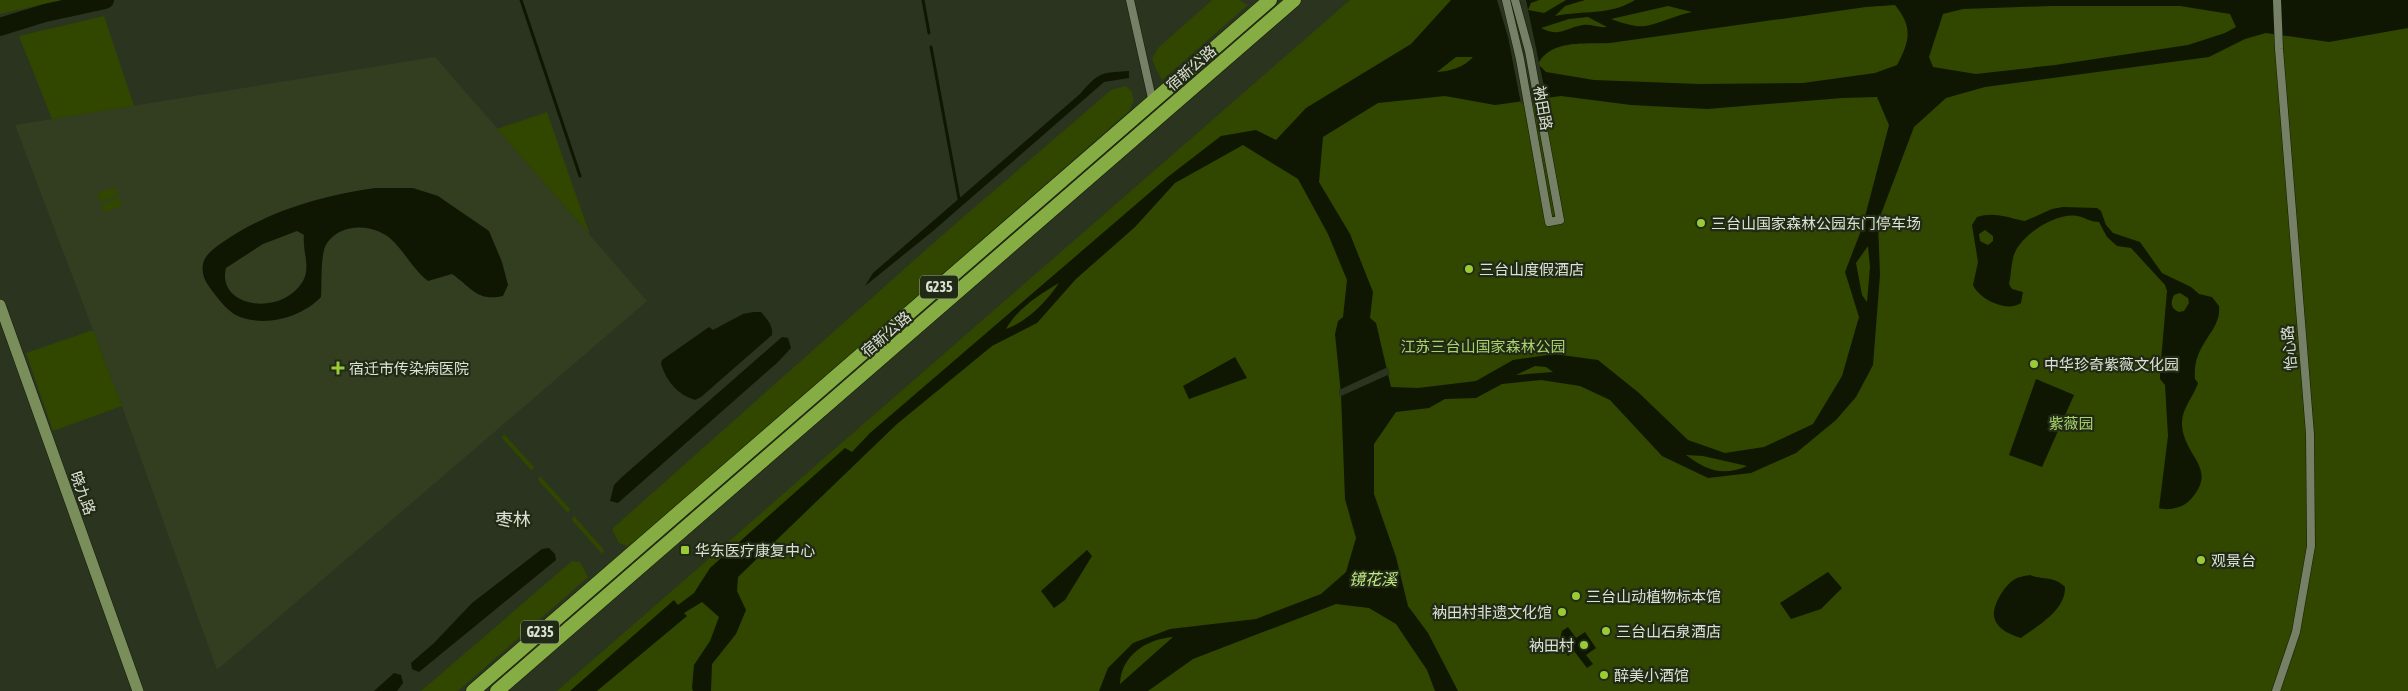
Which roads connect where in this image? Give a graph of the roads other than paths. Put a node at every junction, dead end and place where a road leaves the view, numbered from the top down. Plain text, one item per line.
1 (1130, 0) edge
2 (1270, 0) edge
3 (1294, 0) edge
4 (1506, 0) edge
5 (1515, 0) edge
6 (2277, 0) edge
7 (1153, 103) junction
8 (0, 305) edge
9 (138, 691) edge
10 (473, 691) edge
11 (497, 691) edge
12 (2276, 691) edge

1 - 7 street
2 - 7 highway, 宿新公路 / G235
3 - 11 highway, 宿新公路 / G235
4 - 5 street, 衲田路
6 - 12 street, 怡心路
7 - 10 highway, 宿新公路 / G235
8 - 9 street, 晓九路

